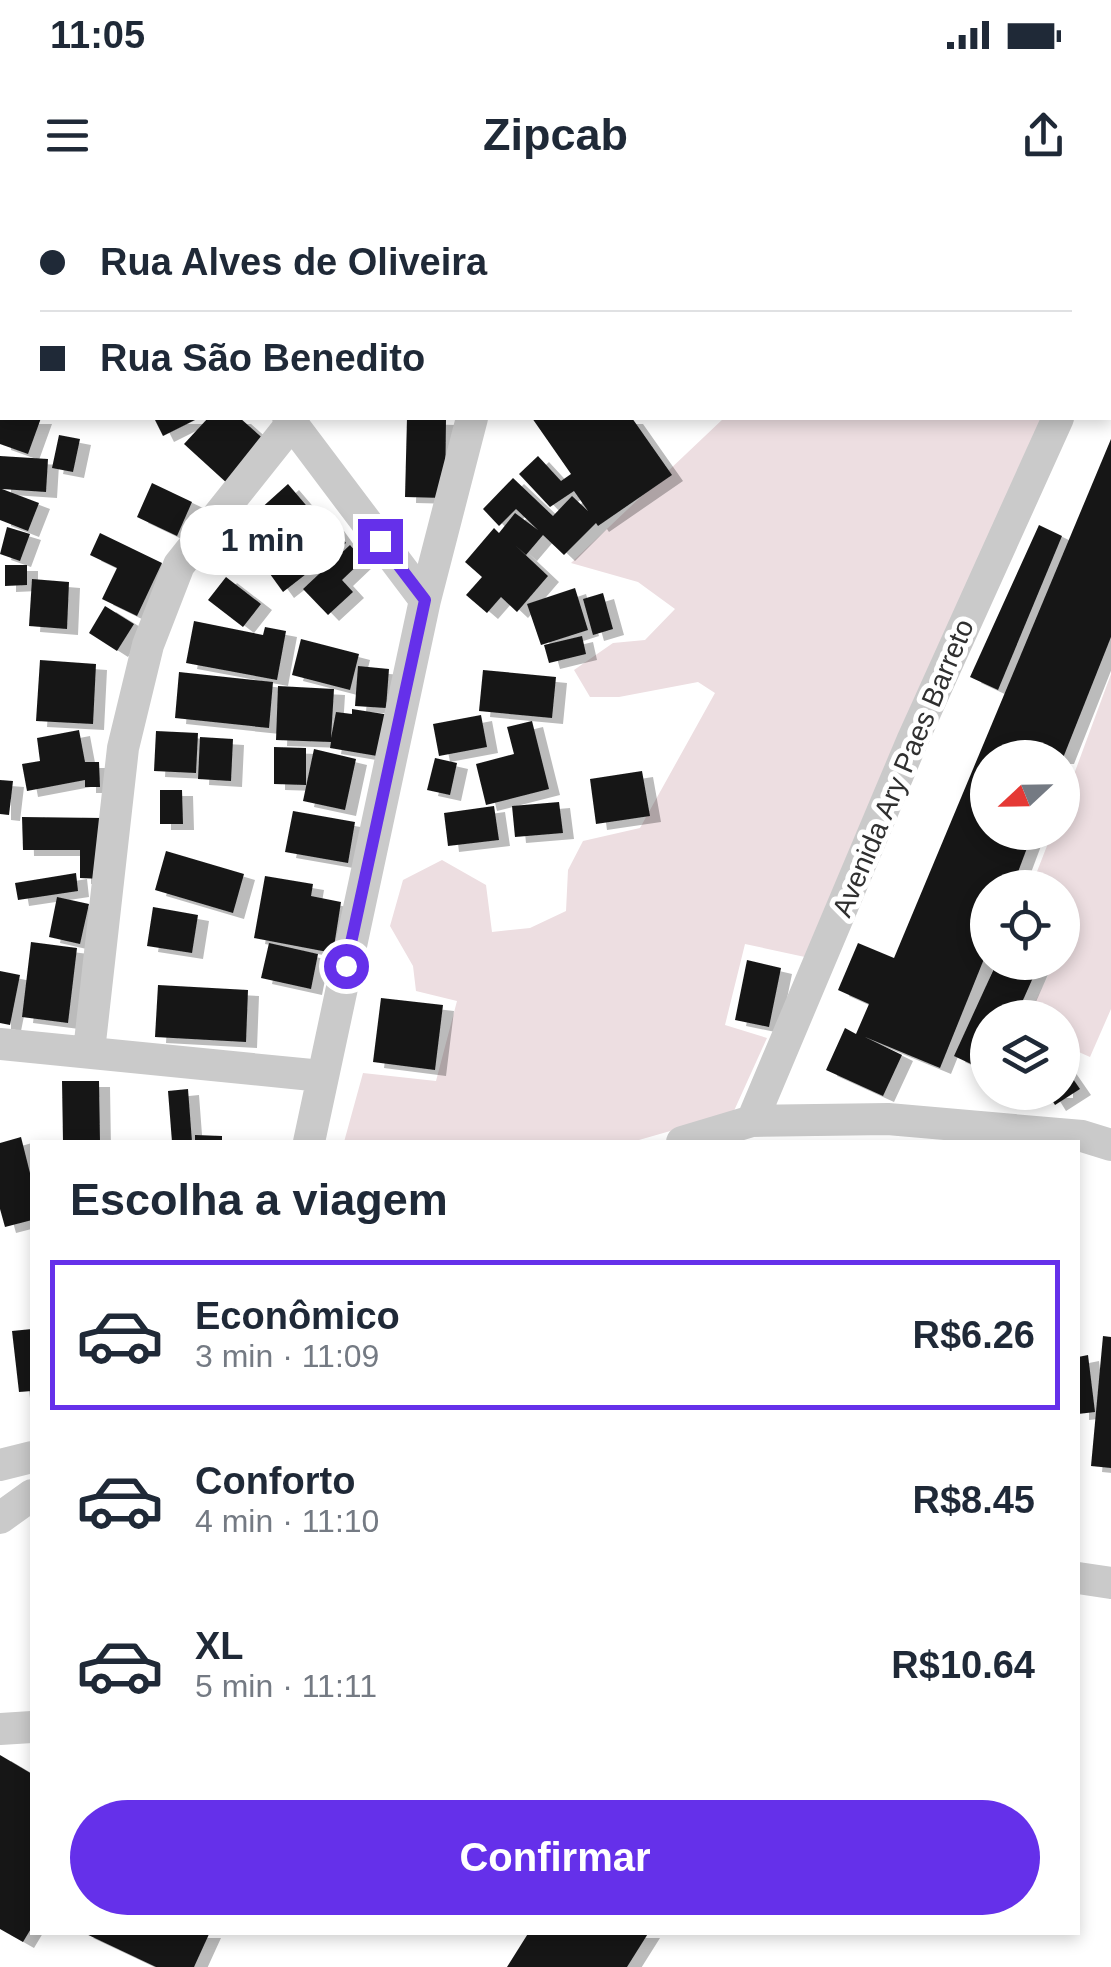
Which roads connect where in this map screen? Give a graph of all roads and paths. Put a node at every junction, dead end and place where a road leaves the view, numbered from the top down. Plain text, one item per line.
1 (290, 420) edge
2 (471, 420) edge
3 (1057, 420) edge
4 (425, 600) junction
5 (0, 1044) edge
6 (90, 1051) junction
7 (322, 1076) junction
8 (752, 1121) junction
9 (310, 1140) edge
10 (689, 1140) edge
11 (1111, 1145) edge
12 (30, 1458) edge
13 (0, 1465) edge
14 (30, 1496) edge
15 (0, 1518) edge
16 (1080, 1578) edge
17 (1111, 1583) edge
18 (30, 1727) edge
19 (0, 1729) edge

1 - 4 street
1 - 6 street
2 - 4 street
3 - 8 street, Avenida Ary Paes Barreto
4 - 7 street
5 - 6 street
6 - 7 street
7 - 9 street
8 - 10 street
8 - 11 street
12 - 13 street
14 - 15 street
16 - 17 street
18 - 19 street

